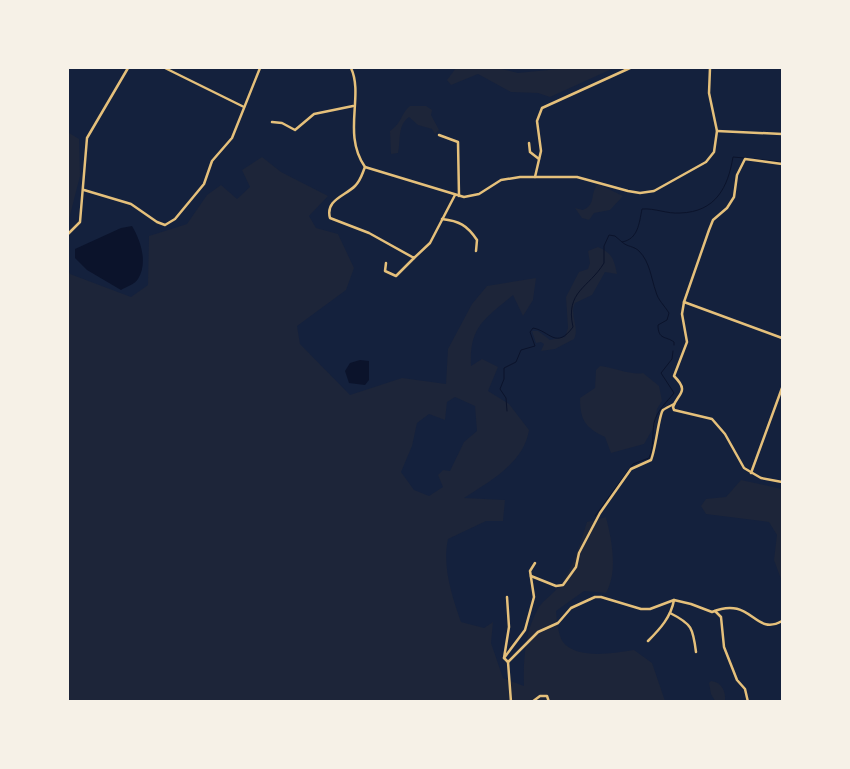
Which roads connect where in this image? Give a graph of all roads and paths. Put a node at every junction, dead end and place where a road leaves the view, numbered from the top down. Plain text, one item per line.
1 (128, 68) edge
2 (165, 68) edge
3 (260, 68) edge
4 (351, 68) edge
5 (630, 68) edge
6 (710, 68) edge
7 (244, 106) junction
8 (353, 106) junction
9 (272, 122) dead end
10 (717, 131) junction
11 (782, 134) edge
12 (439, 135) dead end
13 (529, 143) dead end
14 (539, 159) junction
15 (782, 164) edge
16 (365, 167) junction
17 (535, 177) junction
18 (84, 190) junction
19 (455, 195) junction
20 (459, 196) junction
21 (442, 219) junction
22 (68, 234) edge
23 (476, 251) dead end
24 (414, 258) junction
25 (386, 263) dead end
26 (684, 302) junction
27 (782, 338) edge
28 (782, 388) edge
29 (674, 404) junction
30 (751, 473) junction
31 (782, 482) edge
32 (534, 563) dead end
33 (531, 576) junction
34 (507, 597) dead end
35 (674, 600) junction
36 (715, 611) junction
37 (670, 614) junction
38 (782, 621) edge
39 (648, 641) dead end
40 (696, 652) dead end
41 (504, 658) junction
42 (508, 662) junction
43 (511, 702) edge
44 (532, 702) edge
45 (549, 702) edge
46 (748, 702) edge

1 - 18 street
2 - 7 street
3 - 7 street
4 - 8 street
5 - 14 street
6 - 10 street
7 - 18 street
8 - 9 street
8 - 16 street
10 - 11 street
10 - 17 street
12 - 20 street
13 - 14 street
14 - 17 street
15 - 26 street
16 - 19 street
16 - 24 street
17 - 20 street
18 - 22 street
19 - 20 street
19 - 21 street
21 - 23 street
21 - 24 street
24 - 25 street
26 - 27 street
26 - 29 street
28 - 30 street
29 - 30 street
29 - 33 street
30 - 31 street
32 - 33 street
33 - 41 street
34 - 41 street
35 - 36 street
35 - 37 street
35 - 42 street
36 - 38 street
36 - 46 street
37 - 39 street
37 - 40 street
41 - 42 street
42 - 43 street
44 - 45 street

